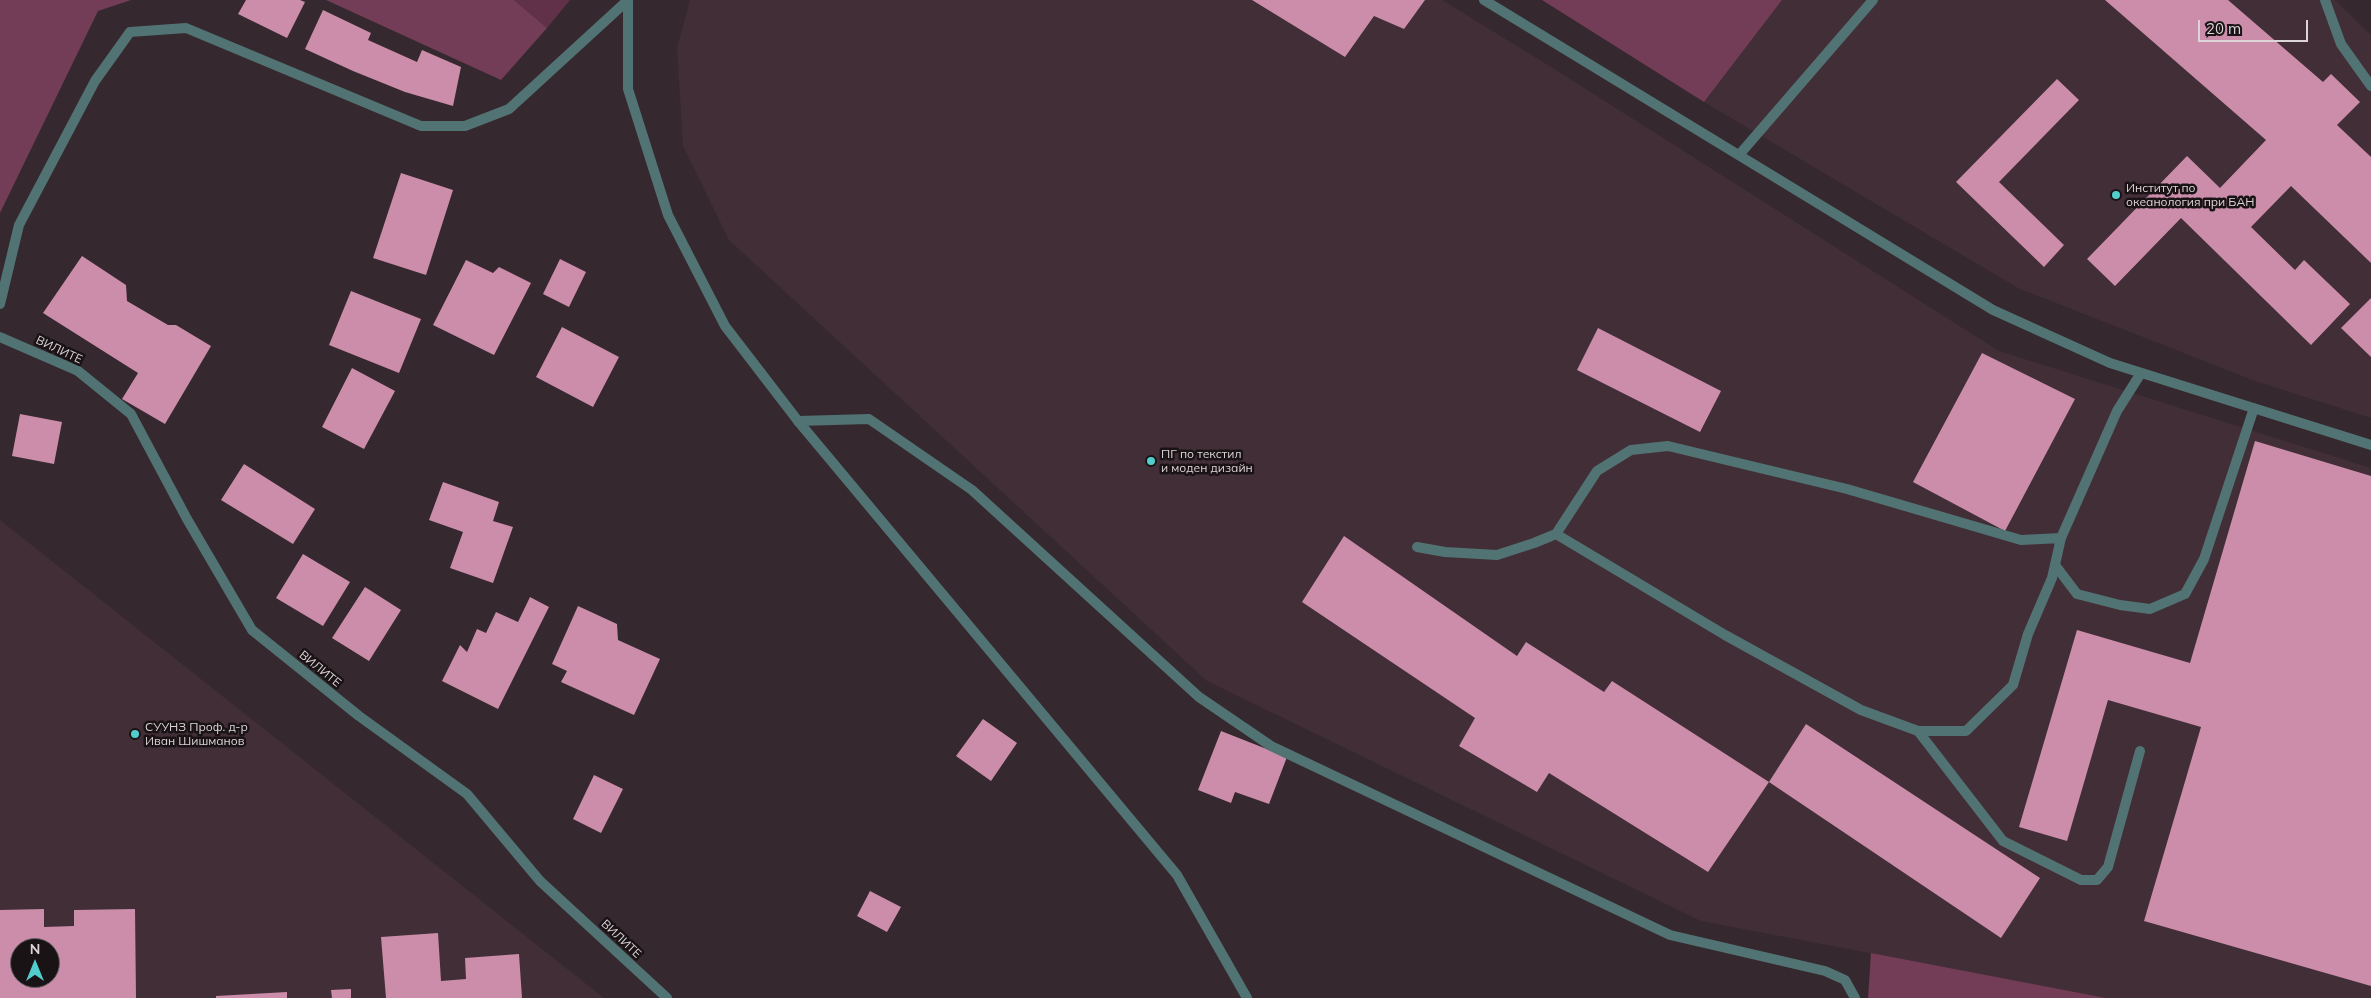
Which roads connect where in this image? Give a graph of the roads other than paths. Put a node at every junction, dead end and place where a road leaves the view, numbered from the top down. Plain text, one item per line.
1 (628, 0) edge
2 (1484, 0) edge
3 (1873, 0) edge
4 (2325, 0) edge
5 (2371, 86) edge
6 (1739, 155) junction
7 (0, 304) edge
8 (0, 337) edge
9 (2141, 373) junction
10 (2254, 408) junction
11 (798, 421) junction
12 (2371, 445) edge
13 (1556, 534) junction
14 (2061, 538) junction
15 (1418, 547) dead end
16 (2056, 565) junction
17 (1918, 731) junction
18 (2140, 751) dead end
19 (667, 998) edge
20 (1247, 998) edge
21 (1855, 998) edge

1 - 7 street
1 - 11 street
2 - 6 street
3 - 6 street
4 - 5 street
6 - 9 street
8 - 19 street, ВИЛИТЕ
9 - 10 street
9 - 14 street
10 - 12 street
10 - 16 street
11 - 20 street
11 - 21 street
13 - 14 street
13 - 15 street
13 - 17 street
14 - 16 street
16 - 17 street
17 - 18 street

